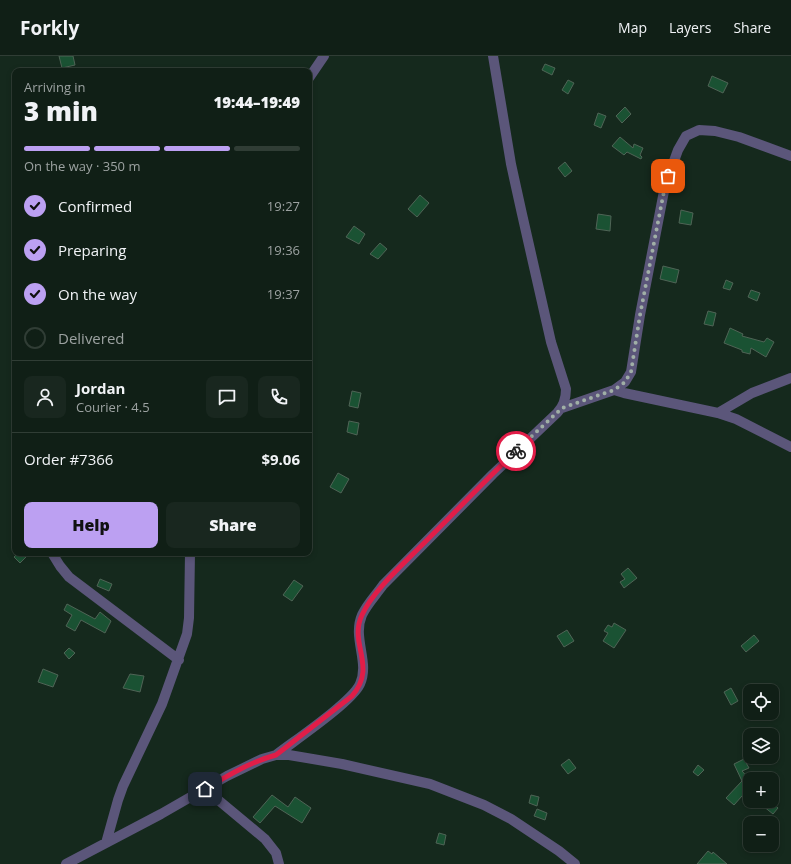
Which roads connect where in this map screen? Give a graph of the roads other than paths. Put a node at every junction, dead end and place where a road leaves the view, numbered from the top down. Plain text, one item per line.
1 (324, 56) edge
2 (492, 56) edge
3 (312, 74) edge
4 (791, 156) edge
5 (791, 378) edge
6 (614, 390) junction
7 (562, 408) junction
8 (718, 412) junction
9 (791, 447) edge
10 (54, 556) edge
11 (190, 556) edge
12 (179, 660) junction
13 (276, 755) junction
14 (205, 789) junction
15 (106, 844) junction
16 (66, 864) edge
17 (279, 864) edge
18 (575, 864) edge

1 - 3 street
2 - 7 street
4 - 6 street
5 - 8 street
6 - 7 street
6 - 8 street
7 - 13 street
8 - 9 street
10 - 12 street
11 - 12 street
12 - 15 street
13 - 14 street
13 - 18 street
14 - 15 street
14 - 17 street
15 - 16 street

